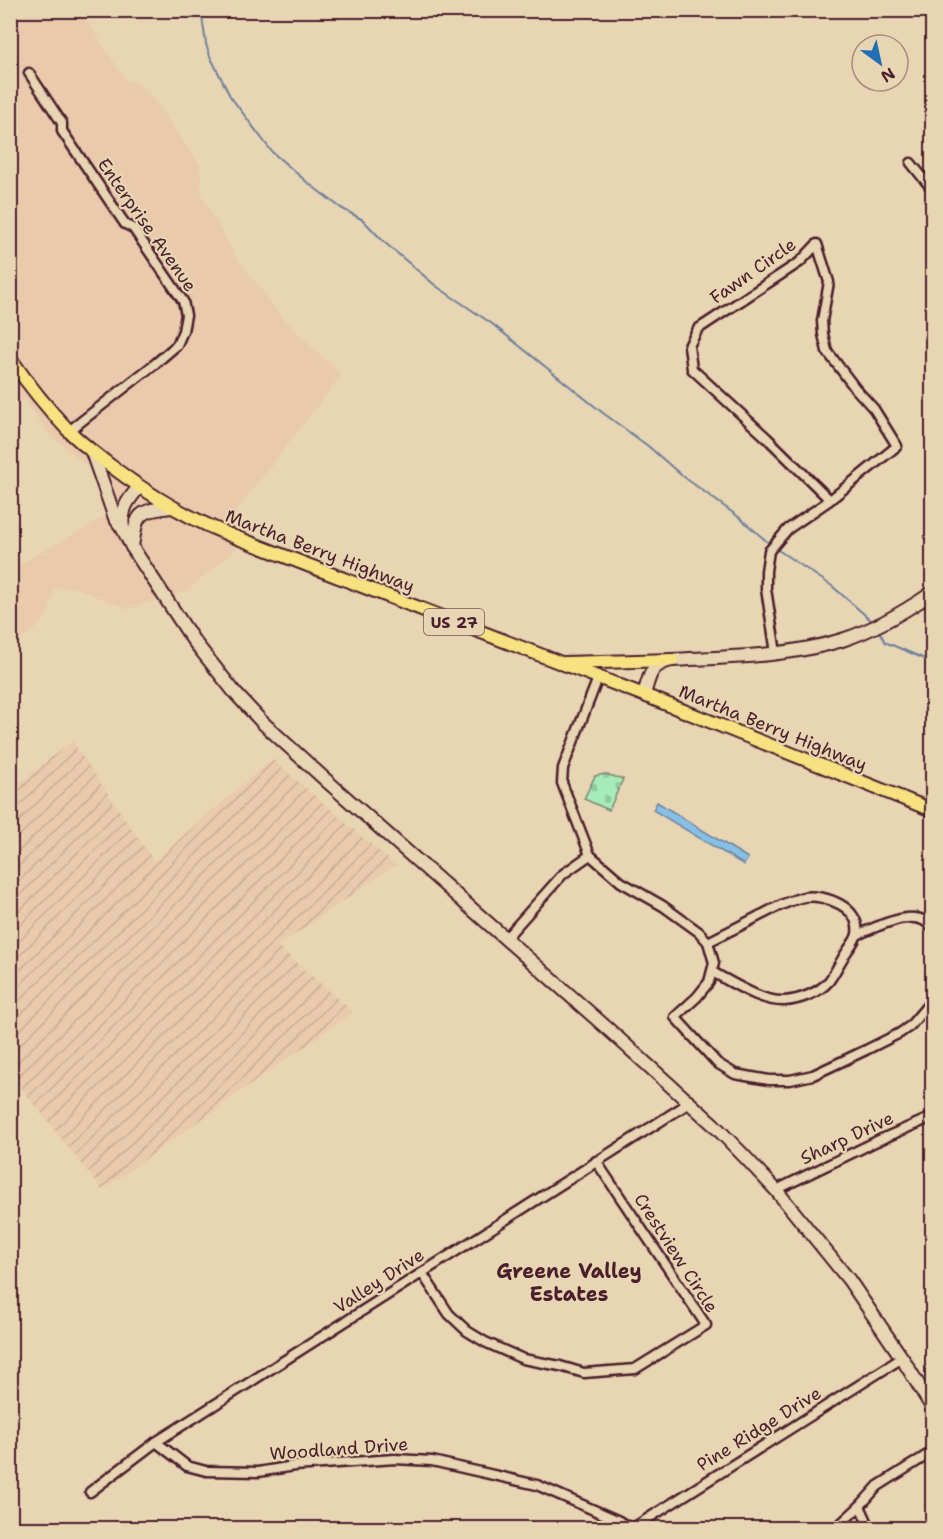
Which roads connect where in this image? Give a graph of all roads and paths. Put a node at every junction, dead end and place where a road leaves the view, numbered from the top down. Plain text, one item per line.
1 (29, 73) dead end
2 (911, 163) dead end
3 (933, 189) edge
4 (10, 358) edge
5 (69, 431) junction
6 (93, 452) junction
7 (139, 486) junction
8 (830, 500) junction
9 (171, 507) junction
10 (118, 516) junction
11 (132, 547) junction
12 (933, 593) edge
13 (776, 653) junction
14 (672, 660) junction
15 (559, 663) junction
16 (598, 678) junction
17 (644, 695) junction
18 (933, 810) edge
19 (590, 855) junction
20 (933, 928) edge
21 (857, 935) junction
22 (505, 939) junction
23 (708, 942) junction
24 (712, 972) junction
25 (933, 1000) edge
26 (689, 1103) junction
27 (933, 1118) edge
28 (596, 1161) junction
29 (776, 1190) junction
30 (422, 1273) junction
31 (902, 1358) junction
32 (933, 1407) edge
33 (156, 1442) junction
34 (933, 1452) edge
35 (90, 1492) dead end
36 (860, 1506) junction
37 (631, 1528) edge
38 (836, 1528) edge
39 (870, 1528) edge

1 - 5 street, Enterprise Avenue
2 - 3 street
4 - 5 main road, Martha Berry Highway / US 27
5 - 6 main road, Martha Berry Highway / US 27
6 - 7 main road, Martha Berry Highway / US 27
6 - 10 main road
7 - 9 main road, Martha Berry Highway / US 27
7 - 10 main road
8 - 8 street, Fawn Circle
8 - 13 street, Fawn Circle
9 - 11 main road
9 - 15 main road, Martha Berry Highway / US 27
10 - 11 main road
11 - 22 main road
12 - 13 main road
13 - 14 main road
14 - 15 main road
14 - 17 main road
15 - 16 main road, Martha Berry Highway / US 27
16 - 17 main road, Martha Berry Highway / US 27
16 - 19 street
17 - 18 main road, Martha Berry Highway / US 27
19 - 22 street
19 - 23 street
20 - 21 street
21 - 23 street
21 - 24 street
22 - 26 main road
23 - 24 street
24 - 25 street
26 - 28 street, Valley Drive
26 - 29 main road
27 - 29 street, Sharp Drive
28 - 30 street, Valley Drive
28 - 30 street, Crestview Circle
29 - 31 main road
30 - 33 street, Valley Drive
31 - 32 main road
31 - 37 street, Pine Ridge Drive
33 - 35 street, Valley Drive
33 - 37 street, Woodland Drive
34 - 36 street
36 - 38 street
36 - 39 street

